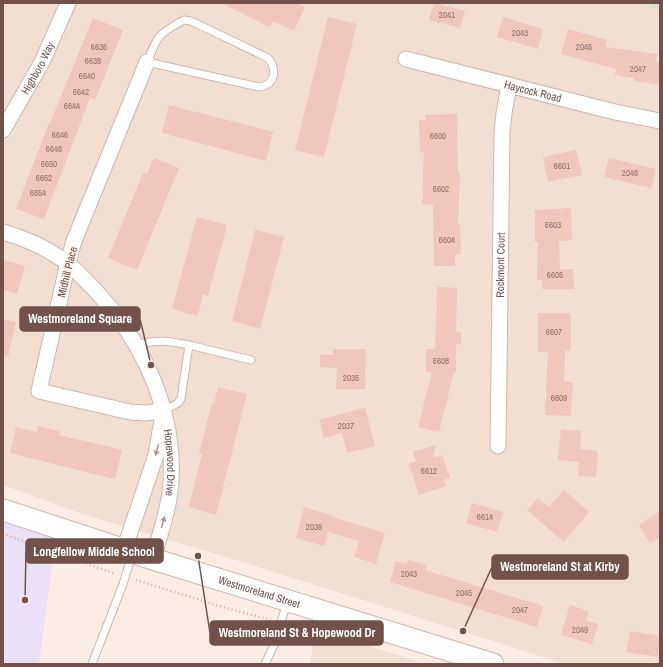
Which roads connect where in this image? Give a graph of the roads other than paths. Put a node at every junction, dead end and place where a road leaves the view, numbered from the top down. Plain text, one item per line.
1 (68, 3) edge
2 (406, 59) dead end
3 (147, 62) junction
4 (509, 85) junction
5 (660, 121) edge
6 (3, 130) edge
7 (3, 232) edge
8 (68, 263) junction
9 (136, 345) junction
10 (189, 345) junction
11 (251, 360) dead end
12 (163, 411) junction
13 (498, 446) dead end
14 (3, 510) edge
15 (128, 551) junction
16 (153, 559) junction
17 (288, 600) junction
18 (457, 658) edge
19 (92, 664) edge
20 (265, 664) edge
21 (493, 664) edge

1 - 6 street, Highboro Way
2 - 4 street, Haycock Road
3 - 3 lane, Midhill Place
3 - 8 street, Midhill Place
4 - 5 street, Haycock Road
4 - 13 street, Rockmont Court
7 - 8 street, Hopewood Drive
8 - 9 street, Hopewood Drive
8 - 12 street, Midhill Place
9 - 10 lane
9 - 12 street, Hopewood Drive
10 - 11 lane
10 - 12 lane
12 -> 15 street, Hopewood Drive
16 -> 12 street, Hopewood Drive
14 - 15 main road, Westmoreland Street
15 - 16 main road, Westmoreland Street
15 - 19 lane
16 - 17 main road, Westmoreland Street
17 - 18 main road, Westmoreland Street
17 - 20 lane
18 - 21 main road, Westmoreland Street

